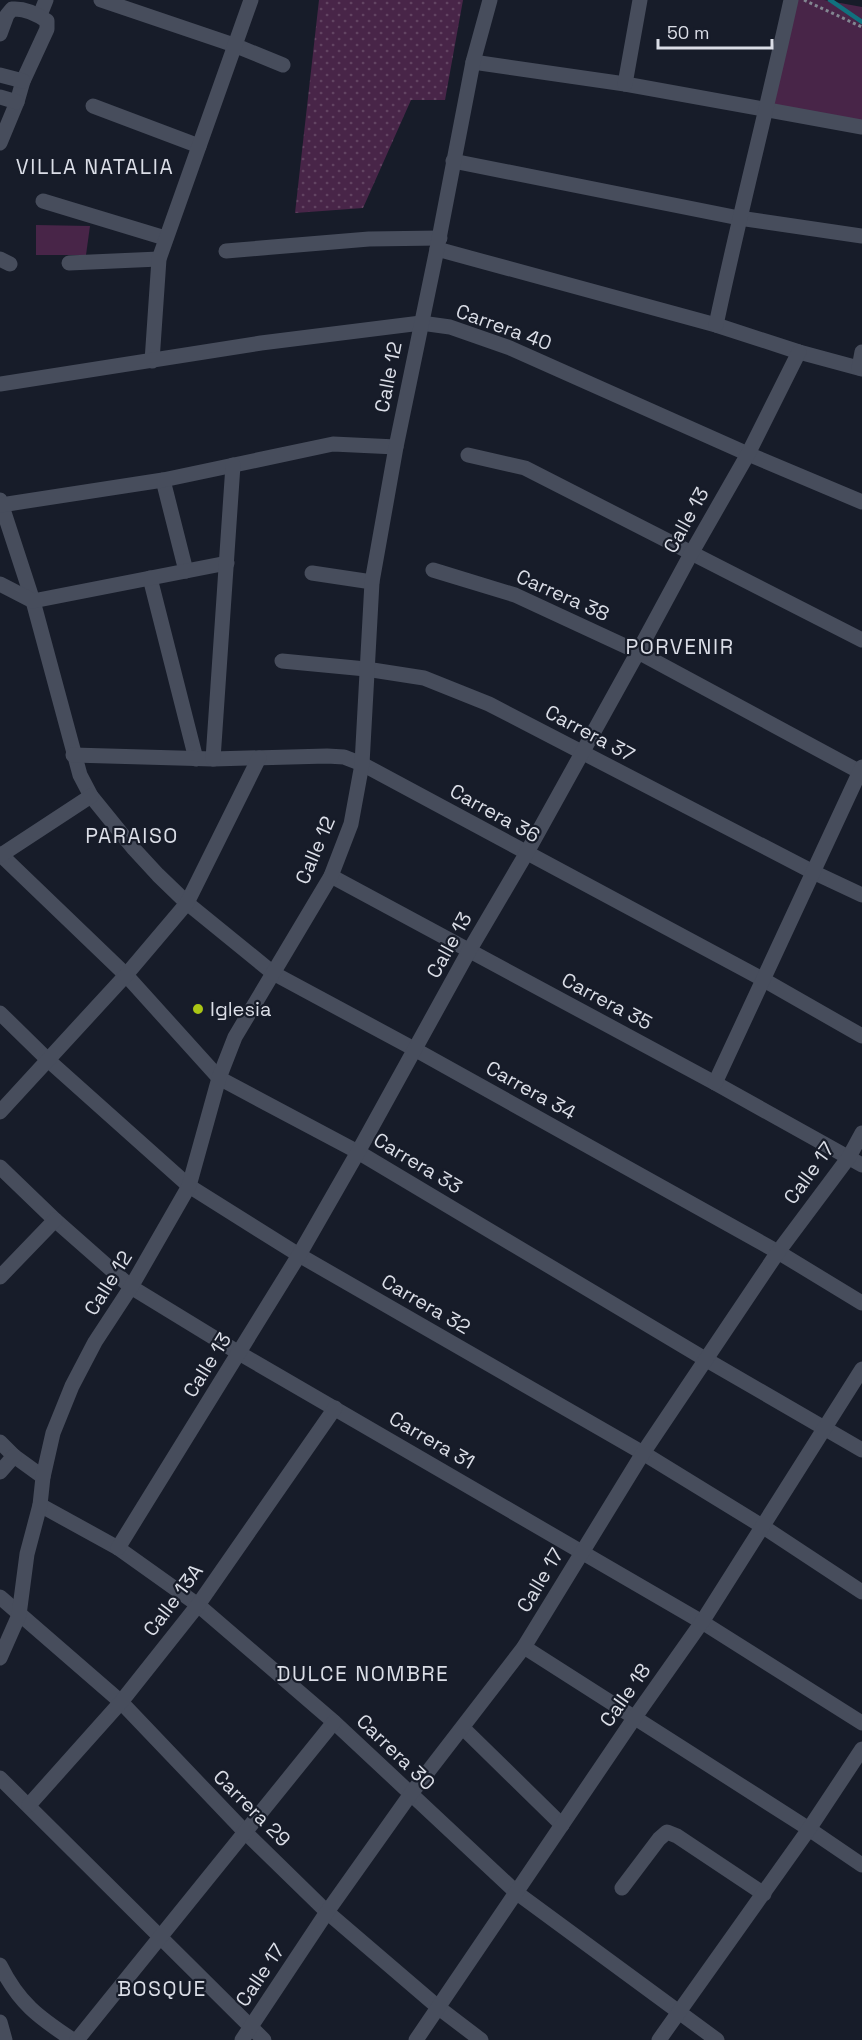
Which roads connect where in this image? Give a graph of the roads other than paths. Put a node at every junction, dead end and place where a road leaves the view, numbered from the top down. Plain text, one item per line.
1 (46, 0) edge
2 (101, 0) edge
3 (251, 0) edge
4 (490, 0) edge
5 (640, 0) edge
6 (791, 0) edge
7 (145, 7) edge
8 (40, 15) junction
9 (0, 34) edge
10 (234, 45) junction
11 (473, 62) junction
12 (283, 65) dead end
13 (0, 75) edge
14 (23, 81) junction
15 (625, 84) junction
16 (0, 97) edge
17 (17, 102) junction
18 (93, 106) dead end
19 (767, 109) junction
20 (862, 127) edge
21 (0, 142) edge
22 (199, 146) junction
23 (453, 161) junction
24 (43, 201) dead end
25 (739, 218) junction
26 (862, 237) edge
27 (165, 238) junction
28 (438, 243) junction
29 (226, 251) dead end
30 (159, 258) junction
31 (69, 263) dead end
32 (421, 323) junction
33 (716, 325) junction
34 (799, 352) junction
35 (862, 352) edge
36 (152, 361) junction
37 (860, 369) edge
38 (0, 384) edge
39 (396, 447) junction
40 (748, 454) junction
41 (468, 455) dead end
42 (232, 465) junction
43 (163, 480) junction
44 (862, 502) edge
45 (1, 503) edge
46 (692, 552) junction
47 (227, 563) junction
48 (433, 570) dead end
49 (186, 571) junction
50 (312, 573) dead end
51 (150, 578) junction
52 (372, 582) junction
53 (0, 584) edge
54 (33, 601) junction
55 (862, 640) edge
56 (638, 652) junction
57 (282, 661) dead end
58 (366, 669) junction
59 (582, 754) junction
60 (74, 755) junction
61 (260, 758) junction
62 (196, 759) junction
63 (213, 759) junction
64 (362, 764) junction
65 (861, 770) edge
66 (91, 796) junction
67 (0, 854) edge
68 (526, 854) junction
69 (813, 872) junction
70 (331, 876) junction
71 (862, 894) edge
72 (187, 903) junction
73 (469, 951) junction
74 (273, 973) junction
75 (126, 975) junction
76 (764, 980) junction
77 (0, 1013) edge
78 (862, 1036) edge
79 (416, 1050) junction
80 (48, 1060) junction
81 (219, 1078) junction
82 (715, 1083) junction
83 (0, 1112) edge
84 (862, 1133) edge
85 (358, 1152) junction
86 (855, 1161) edge
87 (0, 1167) edge
88 (189, 1186) junction
89 (55, 1220) junction
90 (778, 1252) junction
91 (299, 1255) junction
92 (0, 1278) edge
93 (131, 1287) junction
94 (862, 1303) edge
95 (239, 1353) junction
96 (705, 1359) junction
97 (862, 1369) edge
98 (335, 1408) junction
99 (824, 1427) junction
100 (0, 1442) edge
101 (862, 1450) edge
102 (643, 1453) junction
103 (14, 1456) junction
104 (0, 1472) edge
105 (43, 1477) junction
106 (40, 1505) junction
107 (762, 1526) junction
108 (118, 1548) junction
109 (581, 1552) junction
110 (862, 1592) edge
111 (0, 1596) edge
112 (198, 1605) junction
113 (19, 1615) junction
114 (702, 1622) junction
115 (524, 1647) junction
116 (0, 1658) edge
117 (121, 1702) junction
118 (635, 1717) junction
119 (334, 1722) junction
120 (862, 1724) edge
121 (463, 1728) junction
122 (862, 1749) edge
123 (0, 1778) edge
124 (411, 1795) junction
125 (29, 1805) junction
126 (562, 1825) junction
127 (810, 1829) junction
128 (246, 1833) junction
129 (862, 1865) edge
130 (622, 1888) dead end
131 (517, 1893) junction
132 (764, 1894) junction
133 (327, 1911) junction
134 (161, 1936) junction
135 (0, 1965) edge
136 (4, 1983) edge
137 (439, 2008) junction
138 (678, 2013) junction
139 (0, 2022) edge
140 (246, 2034) edge
141 (5, 2040) edge
142 (75, 2040) edge
143 (264, 2040) edge
144 (416, 2040) edge
145 (481, 2040) edge
146 (659, 2040) edge
147 (717, 2040) edge

1 - 8 street
2 - 7 street
3 - 10 street
4 - 11 street, Calle 12
5 - 15 street
6 - 19 street
7 - 10 street
8 - 9 street
8 - 14 street
10 - 12 street
10 - 22 street
11 - 15 street
11 - 23 street, Calle 12
13 - 14 street
14 - 17 street
15 - 19 street
16 - 17 street
17 - 21 street
18 - 22 street
19 - 20 street
19 - 25 street
22 - 27 street
23 - 25 street
23 - 28 street, Calle 12
24 - 27 street
25 - 26 street
25 - 33 street
27 - 30 street
28 - 29 street
28 - 32 street, Calle 12
28 - 33 street
30 - 31 street
30 - 36 street
32 - 36 street, Carrera 40
32 - 39 street, Calle 12
32 - 40 street, Carrera 40
33 - 34 street
34 - 37 street
34 - 40 street, Calle 13
35 - 37 street
36 - 38 street, Carrera 40
39 - 42 street
39 - 52 street, Calle 12
40 - 44 street, Carrera 40
40 - 46 street, Calle 13
41 - 46 street
42 - 43 street
42 - 47 street
43 - 45 street
43 - 49 street
45 - 54 street, Carrera 34
46 - 55 street
46 - 56 street, Calle 13
47 - 49 street
47 - 63 street
48 - 56 street, Carrera 38
49 - 51 street
50 - 52 street
51 - 54 street
51 - 62 street
52 - 58 street, Calle 12
53 - 54 street
54 - 60 street, Carrera 34
56 - 59 street, Calle 13
56 - 65 street, Carrera 38
57 - 58 street, Carrera 37
58 - 59 street, Carrera 37
58 - 64 street, Calle 12
59 - 68 street, Calle 13
59 - 69 street, Carrera 37
60 - 62 street, Carrera 36
60 - 66 street, Carrera 34
61 - 63 street, Carrera 36
61 - 64 street, Carrera 36
61 - 72 street
62 - 63 street, Carrera 36
64 - 68 street, Carrera 36
64 - 70 street, Calle 12
65 - 69 street
66 - 67 street
66 - 72 street, Carrera 34
67 - 75 street, Carrera 33
68 - 73 street, Calle 13
68 - 76 street, Carrera 36
69 - 71 street, Carrera 37
69 - 76 street
70 - 73 street, Carrera 35
70 - 74 street, Calle 12
72 - 74 street, Carrera 34
72 - 75 street
73 - 79 street, Calle 13
73 - 82 street, Carrera 35
74 - 79 street, Carrera 34
74 - 81 street, Calle 12
75 - 80 street
75 - 81 street, Carrera 33
76 - 78 street, Carrera 36
76 - 82 street
77 - 80 street, Carrera 32
79 - 85 street, Calle 13
79 - 90 street, Carrera 34
80 - 83 street
80 - 88 street, Carrera 32
81 - 85 street, Carrera 33
81 - 88 street, Calle 12
82 - 86 street, Carrera 35
84 - 86 street, Calle 17
85 - 91 street, Calle 13
85 - 96 street, Carrera 33
86 - 90 street, Calle 17
87 - 89 street, Carrera 31
88 - 91 street, Carrera 32
88 - 93 street, Calle 12
89 - 92 street
89 - 93 street, Carrera 31
90 - 94 street, Carrera 34
90 - 96 street, Calle 17
91 - 95 street, Calle 13
91 - 102 street, Carrera 32
93 - 95 street, Carrera 31
93 - 105 street, Calle 12
95 - 98 street, Carrera 31
95 - 108 street, Calle 13
96 - 99 street, Carrera 33
96 - 102 street, Calle 17
97 - 99 street, Calle 18
98 - 109 street, Carrera 31
98 - 112 street, Calle 13A
99 - 101 street, Carrera 33
99 - 107 street, Calle 18
100 - 103 street
102 - 107 street, Carrera 32
102 - 109 street, Calle 17
103 - 104 street
103 - 105 street
105 - 106 street, Calle 12
106 - 108 street, Carrera 30
106 - 113 street, Calle 12
107 - 110 street, Carrera 32
107 - 114 street, Calle 18
108 - 112 street, Carrera 30
109 - 114 street, Carrera 31
109 - 115 street, Calle 17
111 - 113 street, Carrera 29
112 - 117 street, Calle 13A
112 - 119 street, Carrera 30
113 - 116 street, Calle 12
113 - 117 street, Carrera 29
114 - 118 street, Calle 18
114 - 120 street, Carrera 31
115 - 118 street
115 - 121 street, Calle 17
117 - 125 street, Calle 13A
117 - 128 street, Carrera 29
118 - 126 street, Calle 18
118 - 127 street
119 - 124 street, Carrera 30
119 - 128 street
121 - 124 street, Calle 17
121 - 126 street
122 - 127 street
123 - 125 street
124 - 131 street, Carrera 30
124 - 133 street, Calle 17
125 - 134 street
126 - 131 street, Calle 18
127 - 129 street
127 - 132 street
128 - 133 street, Carrera 29
128 - 134 street
130 - 132 street
131 - 137 street, Calle 18
131 - 138 street, Carrera 30
132 - 138 street
133 - 137 street, Carrera 29
133 - 140 street, Calle 17
134 - 140 street
134 - 142 street
135 - 136 street
136 - 142 street
137 - 144 street, Calle 18
137 - 145 street, Carrera 29
138 - 146 street
138 - 147 street, Carrera 30
139 - 141 street
140 - 143 street

